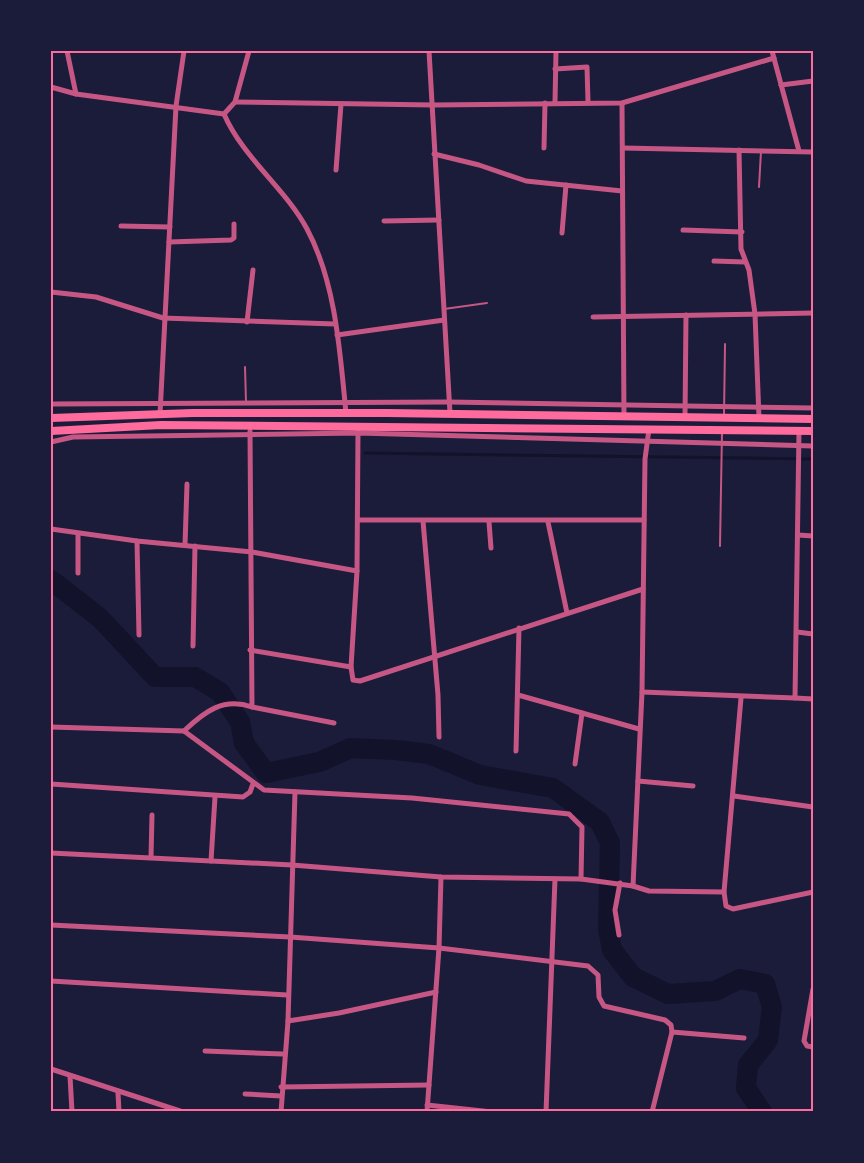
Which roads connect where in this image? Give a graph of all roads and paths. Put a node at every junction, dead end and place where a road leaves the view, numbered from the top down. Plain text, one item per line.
1 (67, 51) edge
2 (184, 51) edge
3 (249, 51) edge
4 (429, 51) edge
5 (556, 51) edge
6 (772, 51) edge
7 (774, 58) junction
8 (555, 69) junction
9 (813, 81) edge
10 (781, 85) junction
11 (51, 87) edge
12 (76, 94) junction
13 (235, 102) junction
14 (555, 102) junction
15 (588, 102) junction
16 (545, 103) junction
17 (622, 103) junction
18 (341, 104) junction
19 (433, 105) junction
20 (176, 106) junction
21 (224, 114) junction
22 (544, 148) dead end
23 (623, 148) junction
24 (739, 150) junction
25 (761, 150) junction
26 (799, 151) junction
27 (813, 152) edge
28 (435, 154) junction
29 (336, 170) dead end
30 (566, 185) junction
31 (759, 187) dead end
32 (622, 191) junction
33 (438, 220) junction
34 (384, 221) dead end
35 (234, 224) dead end
36 (120, 225) dead end
37 (170, 227) junction
38 (683, 230) dead end
39 (742, 232) junction
40 (562, 233) dead end
41 (170, 242) junction
42 (714, 261) dead end
43 (745, 262) junction
44 (253, 270) dead end
45 (51, 292) edge
46 (487, 303) dead end
47 (444, 309) junction
48 (813, 313) edge
49 (755, 314) junction
50 (622, 315) junction
51 (687, 315) junction
52 (593, 317) dead end
53 (164, 318) junction
54 (444, 320) junction
55 (247, 322) junction
56 (335, 324) junction
57 (337, 335) junction
58 (724, 344) dead end
59 (245, 368) dead end
60 (345, 401) junction
61 (246, 402) junction
62 (315, 402) junction
63 (449, 402) junction
64 (136, 403) junction
65 (161, 403) junction
66 (194, 403) junction
67 (517, 403) junction
68 (51, 404) edge
69 (624, 404) junction
70 (686, 406) junction
71 (724, 407) junction
72 (759, 407) junction
73 (813, 408) edge
74 (193, 413) junction
75 (315, 413) junction
76 (346, 413) junction
77 (450, 413) junction
78 (160, 414) junction
79 (247, 414) junction
80 (135, 415) junction
81 (516, 415) junction
82 (624, 417) junction
83 (51, 418) edge
84 (685, 418) junction
85 (724, 418) junction
86 (759, 418) junction
87 (813, 419) edge
88 (121, 426) junction
89 (141, 426) junction
90 (438, 426) junction
91 (496, 427) junction
92 (543, 427) junction
93 (649, 429) junction
94 (204, 430) junction
95 (250, 430) junction
96 (358, 430) junction
97 (392, 430) junction
98 (722, 430) junction
99 (51, 431) edge
100 (799, 431) junction
101 (813, 432) edge
102 (438, 435) junction
103 (121, 436) junction
104 (140, 436) junction
105 (496, 438) junction
106 (543, 440) junction
107 (51, 442) edge
108 (648, 444) junction
109 (721, 444) junction
110 (800, 446) junction
111 (813, 446) edge
112 (187, 484) dead end
113 (358, 520) junction
114 (644, 520) junction
115 (423, 521) junction
116 (489, 522) junction
117 (548, 522) junction
118 (51, 529) edge
119 (78, 534) junction
120 (798, 536) junction
121 (813, 536) edge
122 (137, 541) junction
123 (185, 546) junction
124 (195, 546) junction
125 (720, 546) dead end
126 (491, 549) dead end
127 (252, 552) junction
128 (357, 571) junction
129 (78, 573) dead end
130 (643, 589) junction
131 (567, 613) junction
132 (519, 628) junction
133 (796, 632) junction
134 (813, 634) edge
135 (139, 635) dead end
136 (193, 646) dead end
137 (250, 650) junction
138 (434, 655) junction
139 (351, 666) junction
140 (642, 692) junction
141 (518, 695) junction
142 (741, 698) junction
143 (795, 698) junction
144 (813, 699) edge
145 (252, 707) junction
146 (582, 713) junction
147 (334, 723) dead end
148 (51, 727) edge
149 (639, 729) junction
150 (184, 731) junction
151 (439, 737) dead end
152 (516, 751) dead end
153 (575, 764) dead end
154 (638, 781) junction
155 (51, 784) edge
156 (253, 784) junction
157 (693, 786) dead end
158 (295, 792) junction
159 (215, 796) junction
160 (734, 796) junction
161 (813, 807) edge
162 (153, 815) dead end
163 (51, 853) edge
164 (151, 858) junction
165 (211, 861) junction
166 (292, 865) junction
167 (441, 877) junction
168 (555, 879) junction
169 (581, 879) junction
170 (618, 883) junction
171 (633, 886) junction
172 (724, 892) junction
173 (813, 892) edge
174 (51, 926) edge
175 (619, 935) dead end
176 (290, 937) junction
177 (439, 948) junction
178 (551, 962) junction
179 (51, 981) edge
180 (813, 989) edge
181 (436, 992) junction
182 (287, 995) junction
183 (288, 1021) junction
184 (672, 1032) junction
185 (744, 1038) dead end
186 (813, 1047) edge
187 (205, 1051) dead end
188 (283, 1054) junction
189 (51, 1069) edge
190 (70, 1076) junction
191 (429, 1085) junction
192 (282, 1087) junction
193 (118, 1093) junction
194 (245, 1094) dead end
195 (281, 1096) junction
196 (427, 1109) edge
197 (175, 1111) edge
198 (72, 1112) edge
199 (119, 1112) edge
200 (183, 1112) edge
201 (281, 1112) edge
202 (492, 1112) edge
203 (546, 1112) edge
204 (652, 1112) edge

1 - 12 street
2 - 20 street
3 - 13 street
4 - 19 street
5 - 8 street
6 - 7 street
7 - 10 street
7 - 17 street
8 - 14 street
8 - 15 street
9 - 10 street
10 - 26 street
11 - 12 street
12 - 20 street
13 - 18 street
13 - 21 street
14 - 15 street
14 - 16 street
15 - 17 street
16 - 19 street
16 - 22 street
17 - 23 street
18 - 19 street
18 - 29 street
19 - 28 street
20 - 21 street
20 - 37 street
21 - 56 street
23 - 24 street
23 - 32 street
24 - 25 street
24 - 39 street
25 - 26 street
25 - 31 lane
26 - 27 street
28 - 30 street
28 - 33 street
30 - 32 street
30 - 40 street
32 - 50 street
33 - 34 street
33 - 47 street
35 - 41 street
36 - 37 street
37 - 41 street
38 - 39 street
39 - 43 street
41 - 53 street
42 - 43 street
43 - 49 street
44 - 55 street
45 - 53 street
46 - 47 lane
47 - 54 street
48 - 49 street
49 - 51 street
49 - 72 street
50 - 51 street
50 - 52 street
50 - 69 street
51 - 70 street
53 - 55 street
53 - 65 street
54 - 57 street
54 - 63 street
55 - 56 street
56 - 57 street
57 - 60 street
58 - 71 lane
59 - 61 lane
60 - 62 street
60 - 63 street
60 - 76 street
61 - 62 street
61 - 66 street
61 - 79 street
62 - 75 street
63 - 67 street
63 - 77 street
64 - 65 street
64 - 68 street
64 - 80 street
65 - 66 street
65 - 78 street
66 - 74 street
67 - 69 street
67 - 81 street
69 - 70 street
69 - 82 street
70 - 71 street
70 - 84 street
71 - 72 street
71 - 85 lane
72 - 73 street
72 - 86 street
74 - 78 highway
74 - 79 highway
75 - 76 highway
75 - 79 highway
76 - 77 highway
77 - 81 highway
78 - 80 highway
80 - 83 highway
81 - 82 highway
82 - 84 highway
84 - 85 highway
85 - 86 highway
86 - 87 highway
88 - 89 highway
88 - 99 highway
88 - 103 street
89 - 94 highway
89 - 104 street
90 - 91 highway
90 - 97 highway
90 - 102 street
91 - 92 highway
91 - 105 street
92 - 93 highway
92 - 106 street
93 - 98 highway
93 - 108 street
94 - 95 highway
94 - 104 street
95 - 96 highway
95 - 127 street
96 - 97 highway
96 - 113 street
97 - 102 street
98 - 100 highway
98 - 109 lane
100 - 101 highway
100 - 110 street
102 - 105 street
103 - 104 street
103 - 107 street
105 - 106 street
106 - 108 street
108 - 109 street
108 - 114 street
109 - 110 street
109 - 125 lane
110 - 111 street
110 - 120 street
112 - 123 street
113 - 115 street
113 - 128 street
114 - 117 street
114 - 130 street
115 - 116 street
115 - 138 street
116 - 117 street
116 - 126 street
117 - 131 street
118 - 119 street
119 - 122 street
119 - 129 street
120 - 121 street
120 - 133 street
122 - 123 street
122 - 135 street
123 - 124 street
124 - 127 street
124 - 136 street
127 - 128 street
127 - 137 street
128 - 139 street
130 - 131 street
130 - 140 street
131 - 132 street
132 - 138 street
132 - 141 street
133 - 134 street
133 - 143 street
137 - 139 street
137 - 145 street
138 - 139 street
138 - 151 street
140 - 142 street
140 - 149 street
141 - 146 street
141 - 152 street
142 - 143 street
142 - 160 street
143 - 144 street
145 - 147 street
145 - 150 street
146 - 149 street
146 - 153 street
148 - 150 street
149 - 154 street
150 - 156 street
154 - 157 street
154 - 171 street
155 - 159 street
156 - 158 street
156 - 159 street
158 - 166 street
158 - 169 street
159 - 165 street
160 - 161 street
160 - 172 street
162 - 164 street
163 - 164 street
164 - 165 street
165 - 166 street
166 - 167 street
166 - 176 street
167 - 168 street
167 - 177 street
168 - 169 street
168 - 178 street
169 - 170 street
170 - 171 street
170 - 175 street
171 - 172 street
172 - 173 street
174 - 176 street
176 - 177 street
176 - 182 street
177 - 178 street
177 - 181 street
178 - 184 street
178 - 203 street
179 - 182 street
180 - 186 street
181 - 183 street
181 - 191 street
182 - 183 street
183 - 188 street
184 - 185 street
184 - 204 street
187 - 188 street
188 - 192 street
189 - 190 street
190 - 193 street
190 - 198 street
191 - 192 street
191 - 196 street
192 - 195 street
193 - 197 street
193 - 199 street
194 - 195 street
195 - 201 street
196 - 202 street
197 - 200 street

